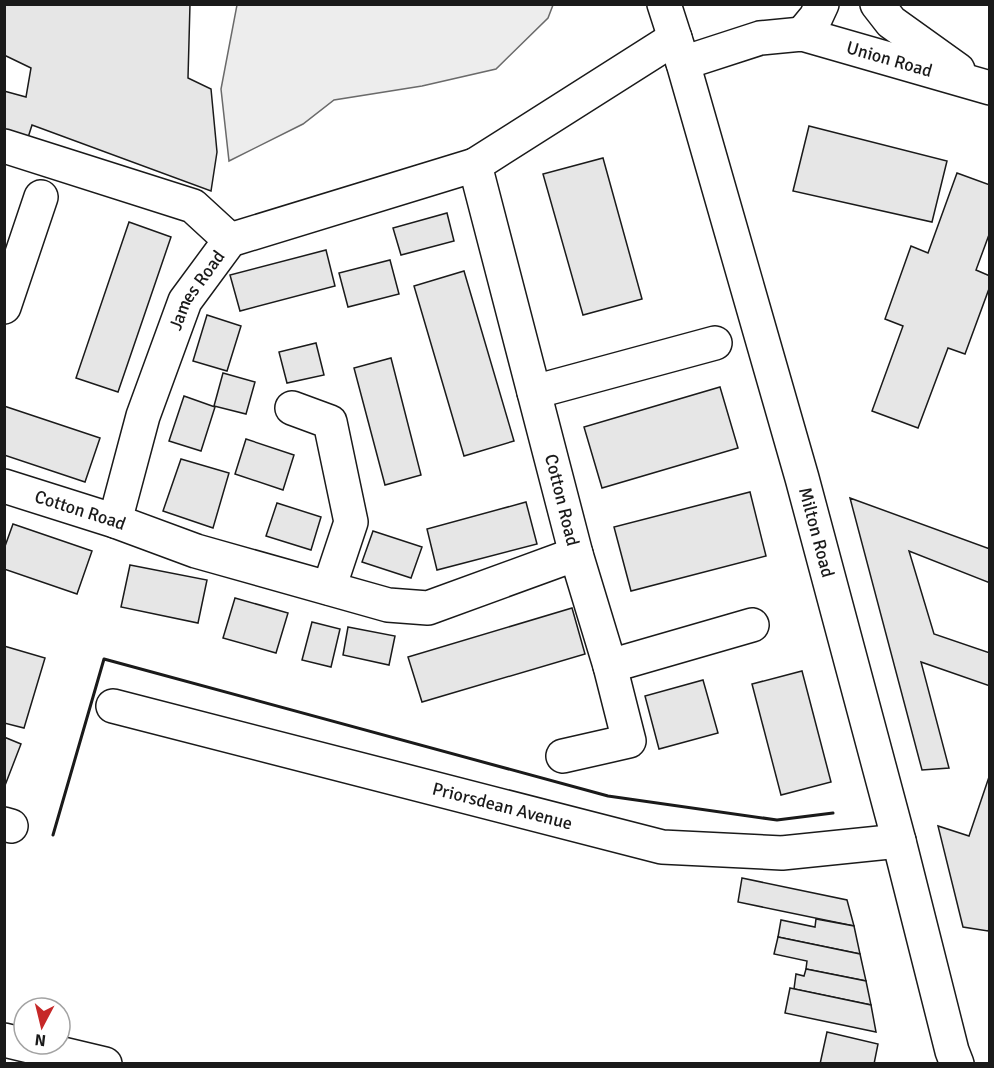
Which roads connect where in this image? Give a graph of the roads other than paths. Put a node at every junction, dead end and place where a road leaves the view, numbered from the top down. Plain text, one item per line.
1 (664, 4) edge
2 (822, 4) edge
3 (877, 4) edge
4 (802, 34) junction
5 (679, 50) junction
6 (984, 86) edge
7 (4, 147) edge
8 (476, 165) junction
9 (41, 197) dead end
10 (230, 240) junction
11 (4, 308) edge
12 (715, 343) dead end
13 (534, 392) junction
14 (292, 408) dead end
15 (4, 486) edge
16 (116, 521) junction
17 (576, 554) junction
18 (329, 588) junction
19 (752, 625) dead end
20 (610, 666) junction
21 (113, 706) dead end
22 (562, 756) dead end
23 (899, 841) junction
24 (4, 1040) edge
25 (105, 1064) edge
26 (957, 1064) edge

1 - 5 street, Milton Road
2 - 4 street
3 - 6 street, Union Road
4 - 5 street, Union Road
4 - 6 street, Union Road
5 - 8 street
5 - 23 street, Milton Road
7 - 10 street
8 - 10 street, James Road
8 - 13 street, Cotton Road
9 - 11 street
10 - 16 street, James Road
12 - 13 street
13 - 17 street, Cotton Road
14 - 18 street
15 - 16 street, Cotton Road
16 - 18 street, Cotton Road
17 - 18 street, Cotton Road
17 - 20 street
19 - 20 street
20 - 22 street
21 - 23 street, Priorsdean Avenue
23 - 26 street, Milton Road
24 - 25 street

